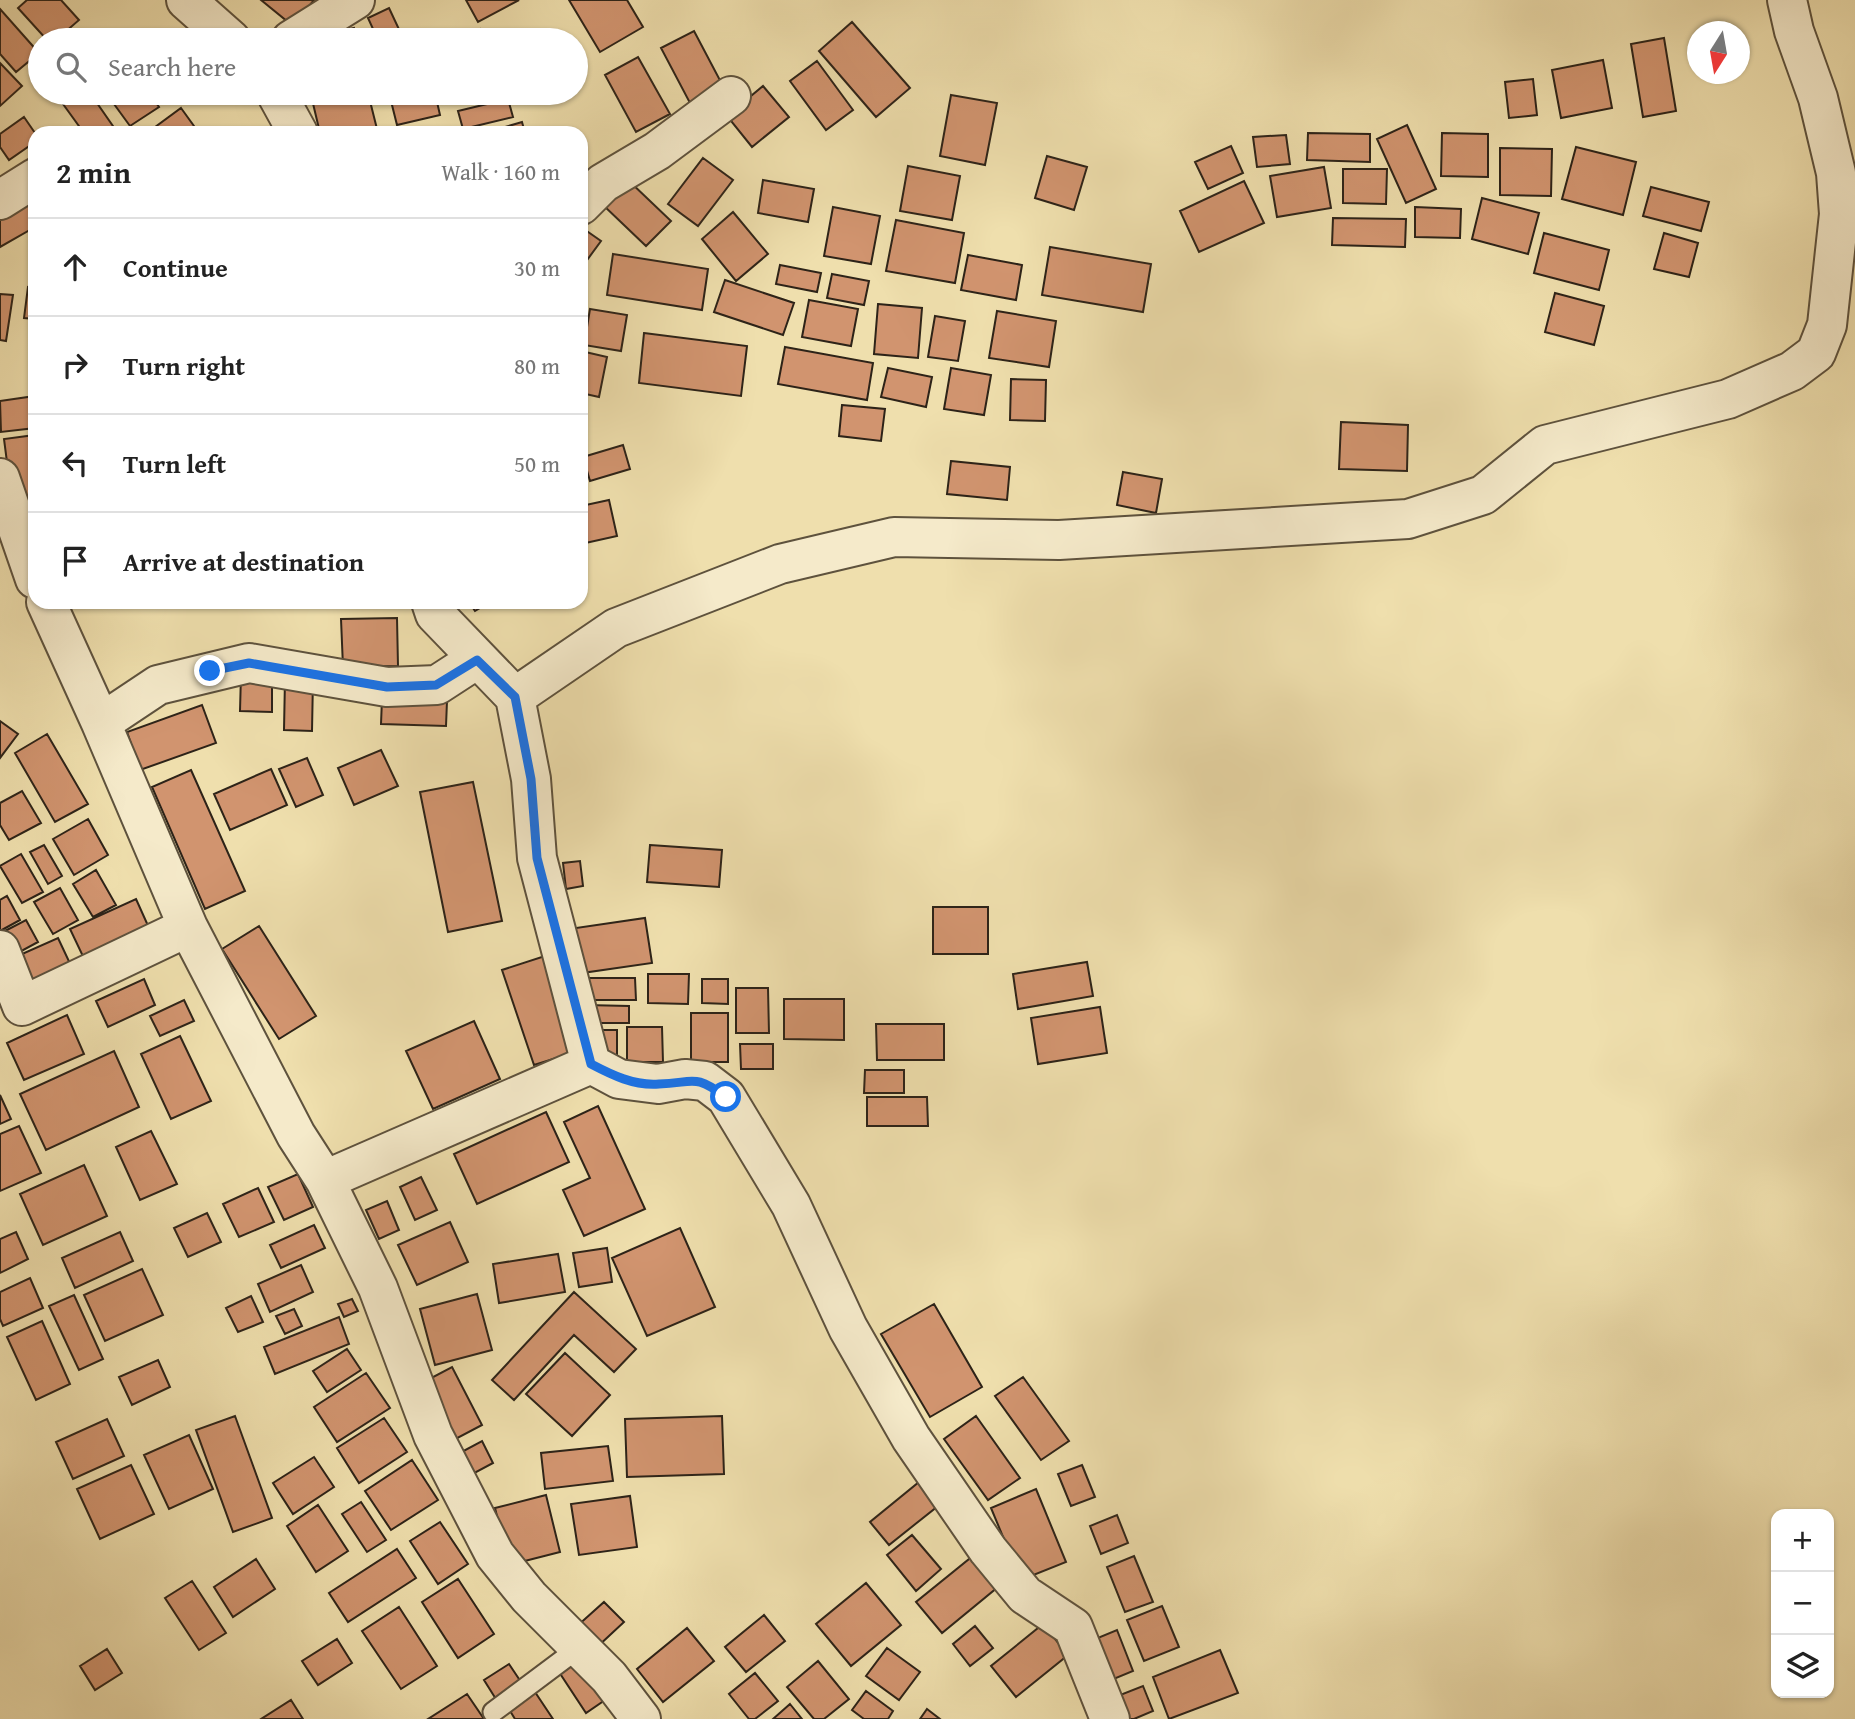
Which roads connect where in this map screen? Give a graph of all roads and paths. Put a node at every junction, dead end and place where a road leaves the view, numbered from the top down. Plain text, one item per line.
1 (186, 0) edge
2 (355, 0) edge
3 (1787, 0) edge
4 (218, 28) edge
5 (310, 28) edge
6 (731, 96) dead end
7 (283, 105) edge
8 (294, 126) edge
9 (28, 182) edge
10 (588, 198) edge
11 (0, 200) edge
12 (0, 478) edge
13 (28, 559) edge
14 (49, 609) edge
15 (433, 609) edge
16 (477, 660) junction
17 (515, 697) junction
18 (102, 723) junction
19 (188, 927) junction
20 (0, 950) edge
21 (11, 1011) edge
22 (591, 1064) junction
23 (325, 1180) junction
24 (580, 1647) junction
25 (493, 1712) dead end
26 (641, 1719) edge
27 (1110, 1719) edge

1 - 4 street
2 - 5 street
3 - 17 street
6 - 10 street
7 - 8 street
9 - 11 street
12 - 13 street
14 - 18 street
15 - 16 street
16 - 17 street
16 - 18 street
17 - 22 street
18 - 19 street
19 - 21 street
19 - 23 street
20 - 21 street
22 - 23 street
22 - 27 street
23 - 24 street
24 - 25 lane
24 - 26 street

